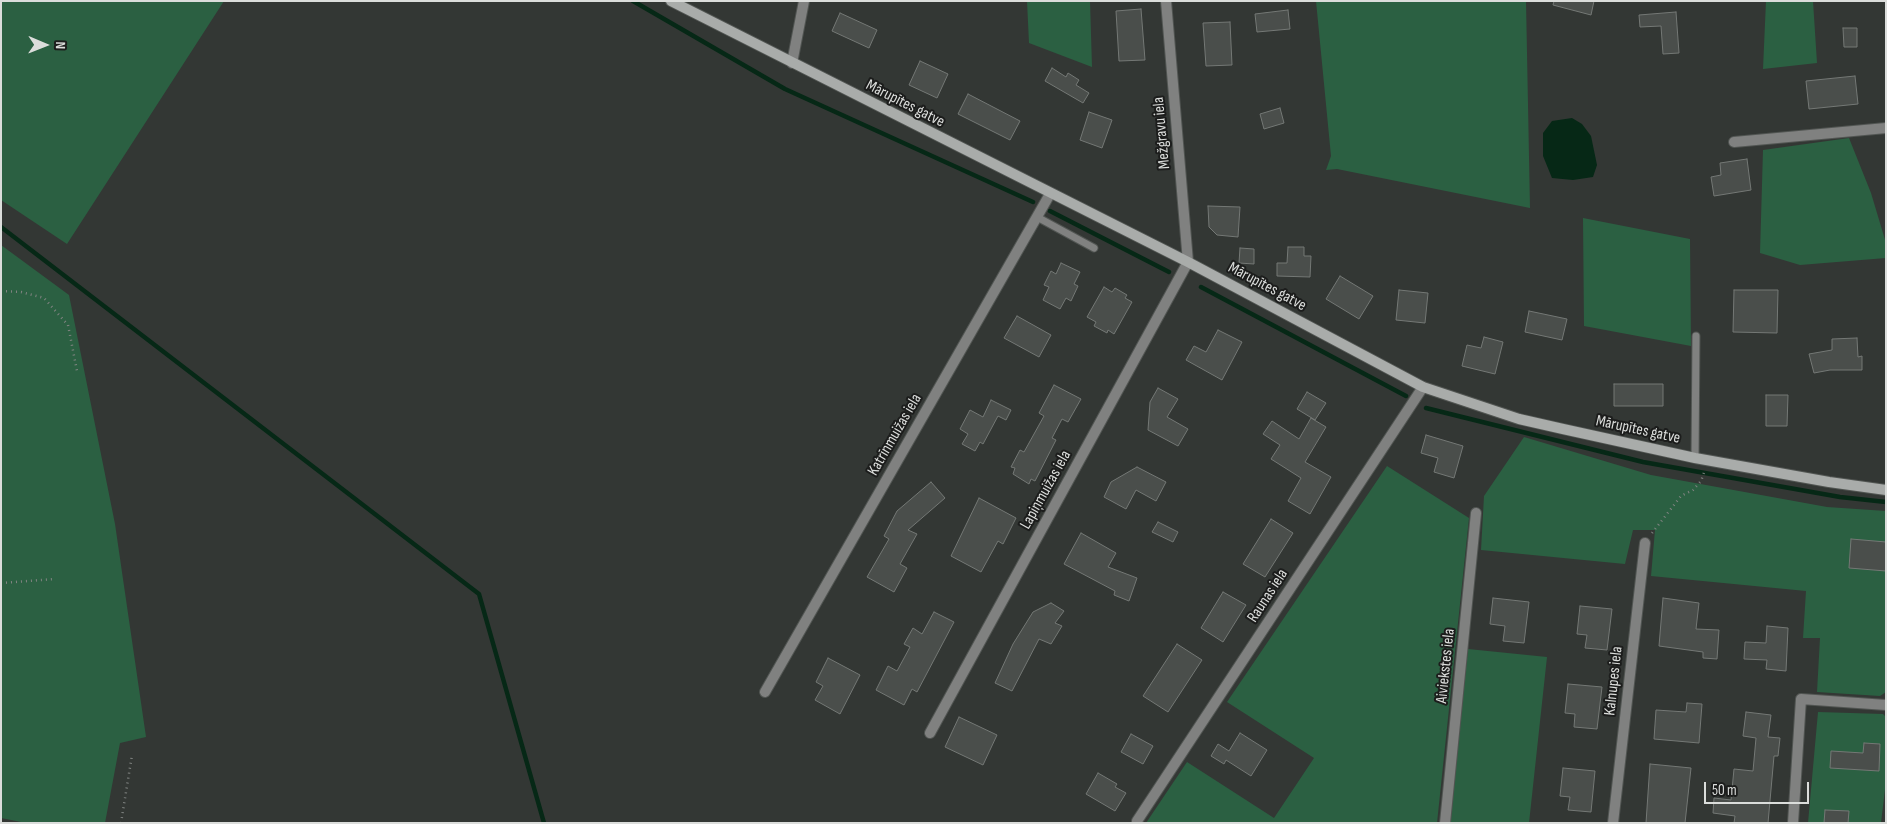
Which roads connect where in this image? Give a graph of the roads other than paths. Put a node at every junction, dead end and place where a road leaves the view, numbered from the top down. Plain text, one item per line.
1 (671, 1) edge
2 (804, 1) edge
3 (1166, 1) edge
4 (792, 63) junction
5 (1886, 128) edge
6 (1734, 142) dead end
7 (1050, 194) junction
8 (1037, 217) junction
9 (1094, 248) dead end
10 (1188, 262) junction
11 (1696, 336) dead end
12 (1423, 387) junction
13 (1695, 458) junction
14 (1886, 490) edge
15 (1476, 513) dead end
16 (1645, 543) road end
17 (765, 692) dead end
18 (1886, 705) edge
19 (930, 733) dead end
20 (1137, 821) dead end
21 (1445, 823) edge
22 (1613, 823) edge
23 (1793, 823) edge

1 - 4 street, Mārupītes gatve
2 - 4 street
3 - 10 street, Mežgravu iela
4 - 7 street, Mārupītes gatve
5 - 6 street
7 - 8 street, Katrīnmuižas iela
7 - 10 street, Mārupītes gatve
8 - 9 lane
8 - 17 street, Katrīnmuižas iela
10 - 12 street, Mārupītes gatve
10 - 19 street, Lapiņmuižas iela
11 - 13 lane
12 - 13 street, Mārupītes gatve
12 - 20 street, Raunas iela
13 - 14 street, Mārupītes gatve
15 - 21 street, Aiviekstes iela
16 - 22 street, Kalnupes iela
18 - 23 street

